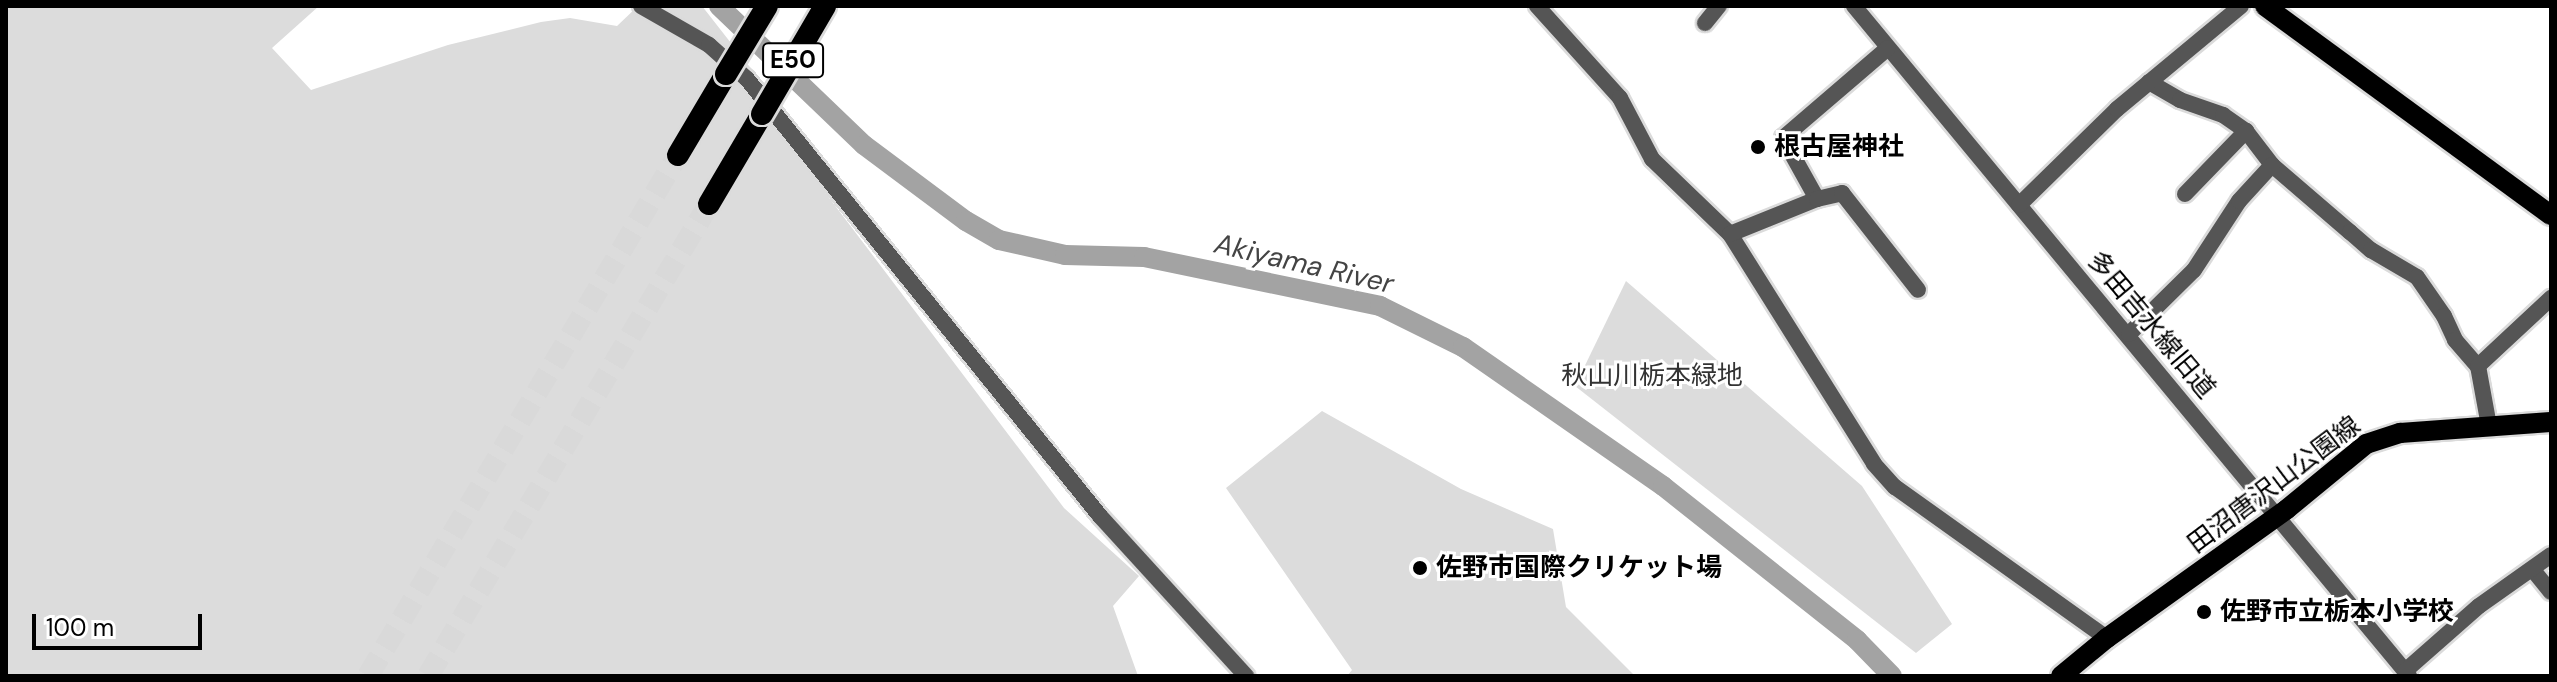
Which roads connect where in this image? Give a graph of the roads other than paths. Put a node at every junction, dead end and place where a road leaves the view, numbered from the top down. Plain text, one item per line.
1 (641, 6) edge
2 (767, 6) edge
3 (825, 6) edge
4 (1537, 6) edge
5 (1719, 6) edge
6 (1854, 6) edge
7 (2241, 6) edge
8 (2265, 6) edge
9 (1705, 23) dead end
10 (1888, 48) junction
11 (2149, 82) junction
12 (2246, 131) junction
13 (678, 155) tunnel mouth
14 (2272, 165) junction
15 (2185, 194) dead end
16 (1817, 199) junction
17 (709, 204) tunnel mouth
18 (2019, 205) junction
19 (2551, 215) edge
20 (1730, 234) junction
21 (1918, 290) dead end
22 (2551, 298) edge
23 (2129, 334) junction
24 (2478, 366) junction
25 (2551, 422) edge
26 (2489, 426) junction
27 (2278, 514) junction
28 (2551, 555) edge
29 (2533, 570) junction
30 (2551, 592) edge
31 (2107, 638) junction
32 (2407, 673) edge
33 (1246, 676) edge
34 (2061, 676) edge

1 - 33 street
2 - 13 highway, E50, bridge
3 - 17 highway, E50, bridge
4 - 20 street
5 - 9 street
6 - 10 street, 多田吉水線旧道
7 - 11 street
8 - 19 main road
10 - 16 street
10 - 18 street, 多田吉水線旧道
11 - 12 street
11 - 18 street
12 - 14 street
12 - 15 street
14 - 23 street
14 - 24 street
16 - 20 street
16 - 21 street
18 - 23 street, 多田吉水線旧道
20 - 31 street
22 - 24 street
23 - 27 street, 多田吉水線旧道
24 - 26 street
25 - 26 main road, 田沼唐沢山公園線
26 - 27 main road, 田沼唐沢山公園線
27 - 31 main road, 田沼唐沢山公園線
27 - 32 street, 多田吉水線旧道
28 - 29 street
29 - 30 street
29 - 32 street
31 - 34 main road, 田沼唐沢山公園線

